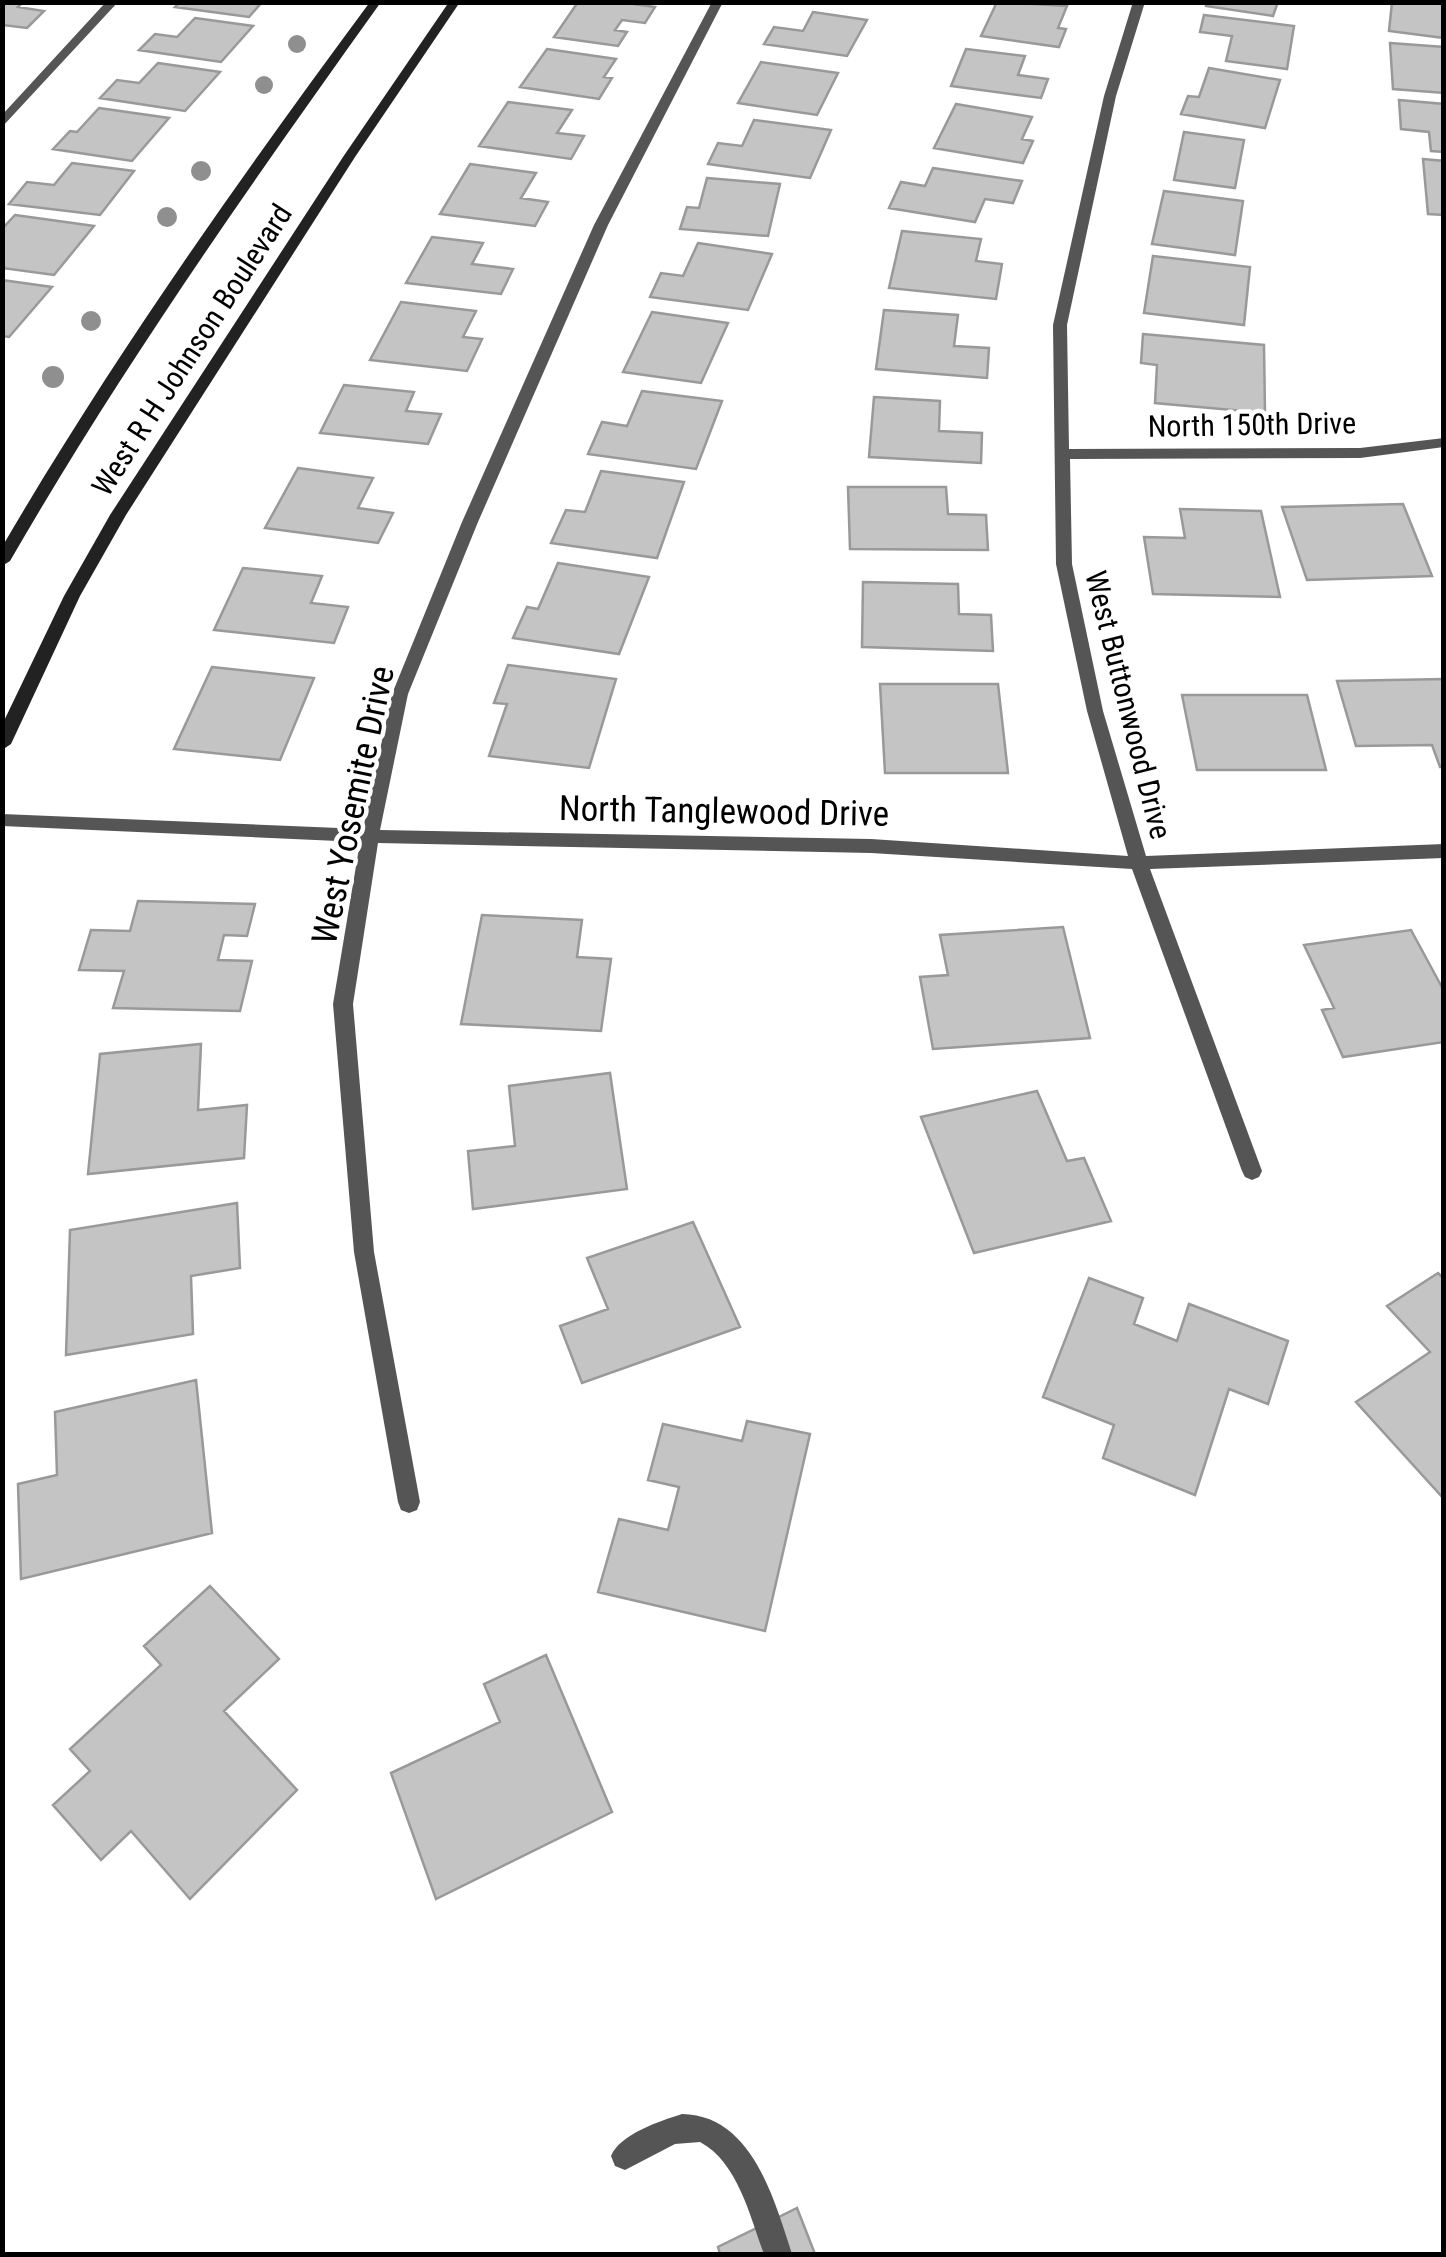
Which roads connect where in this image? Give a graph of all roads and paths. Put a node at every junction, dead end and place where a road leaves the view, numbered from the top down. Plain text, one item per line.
1 (113, 2) edge
2 (376, 2) edge
3 (456, 2) edge
4 (718, 2) edge
5 (1140, 2) edge
6 (2, 124) edge
7 (1444, 442) edge
8 (1061, 454) junction
9 (2, 561) edge
10 (2, 744) edge
11 (2, 820) edge
12 (370, 836) junction
13 (1444, 851) edge
14 (1139, 863) junction
15 (1252, 1171) dead end
16 (409, 1502) dead end
17 (625, 2156) dead end
18 (778, 2254) edge

1 - 6 street
2 - 9 main road, West R H Johnson Boulevard
3 - 10 main road, West R H Johnson Boulevard
4 - 12 street, West Yosemite Drive
5 - 8 street, West Buttonwood Drive
7 - 8 street, North 150th Drive
8 - 14 street, West Buttonwood Drive
11 - 12 street, North Tanglewood Drive
12 - 14 street, North Tanglewood Drive
12 - 16 street, West Yosemite Drive
13 - 14 street, North Tanglewood Drive
14 - 15 street, West Buttonwood Drive
17 - 18 street

